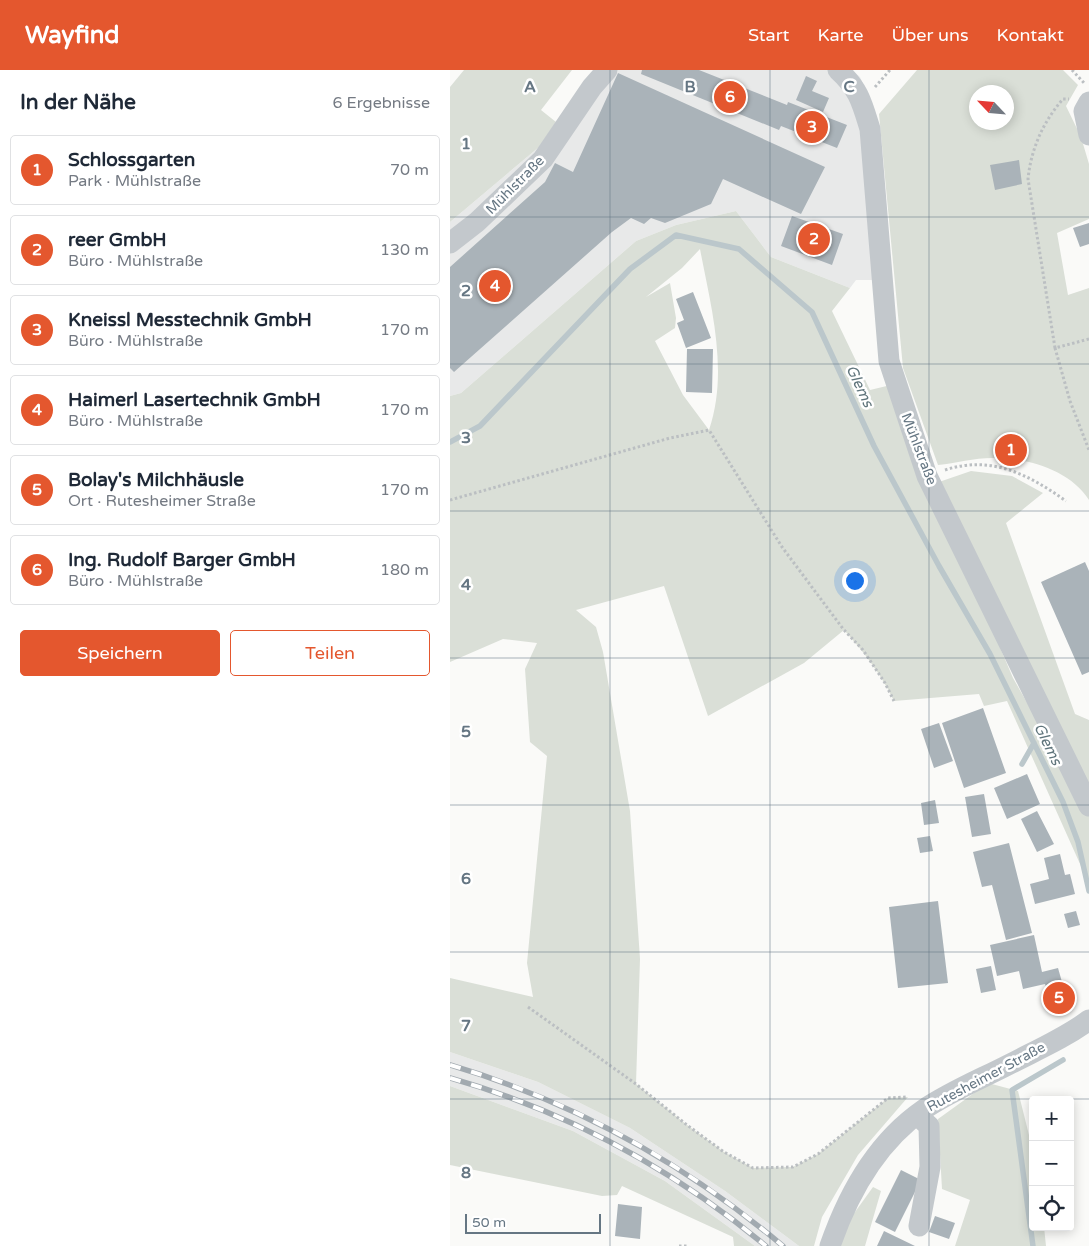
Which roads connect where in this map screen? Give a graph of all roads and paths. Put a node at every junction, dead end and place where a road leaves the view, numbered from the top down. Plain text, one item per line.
1 (608, 70) edge
2 (838, 70) edge
3 (1072, 70) edge
4 (1084, 91) edge
5 (1089, 134) edge
6 (450, 243) edge
7 (1089, 339) edge
8 (1055, 348) junction
9 (1087, 438) edge
10 (1089, 450) edge
11 (927, 476) junction
12 (450, 500) edge
13 (1066, 501) dead end
14 (894, 701) dead end
15 (1089, 806) edge
16 (528, 1007) dead end
17 (1089, 1020) edge
18 (921, 1112) junction
19 (919, 1226) dead end
20 (679, 1246) edge
21 (688, 1246) edge
22 (830, 1246) edge

1 - 6 street, Mühlstraße
2 - 11 street, Mühlstraße
3 - 4 path
4 - 5 street
4 - 8 path
7 - 8 path
8 - 9 path
9 - 10 path
11 - 13 path
11 - 15 street, Mühlstraße
12 - 14 path
16 - 18 path
17 - 18 street, Rutesheimer Straße
18 - 19 street
18 - 22 street, Rutesheimer Straße
20 - 21 path

